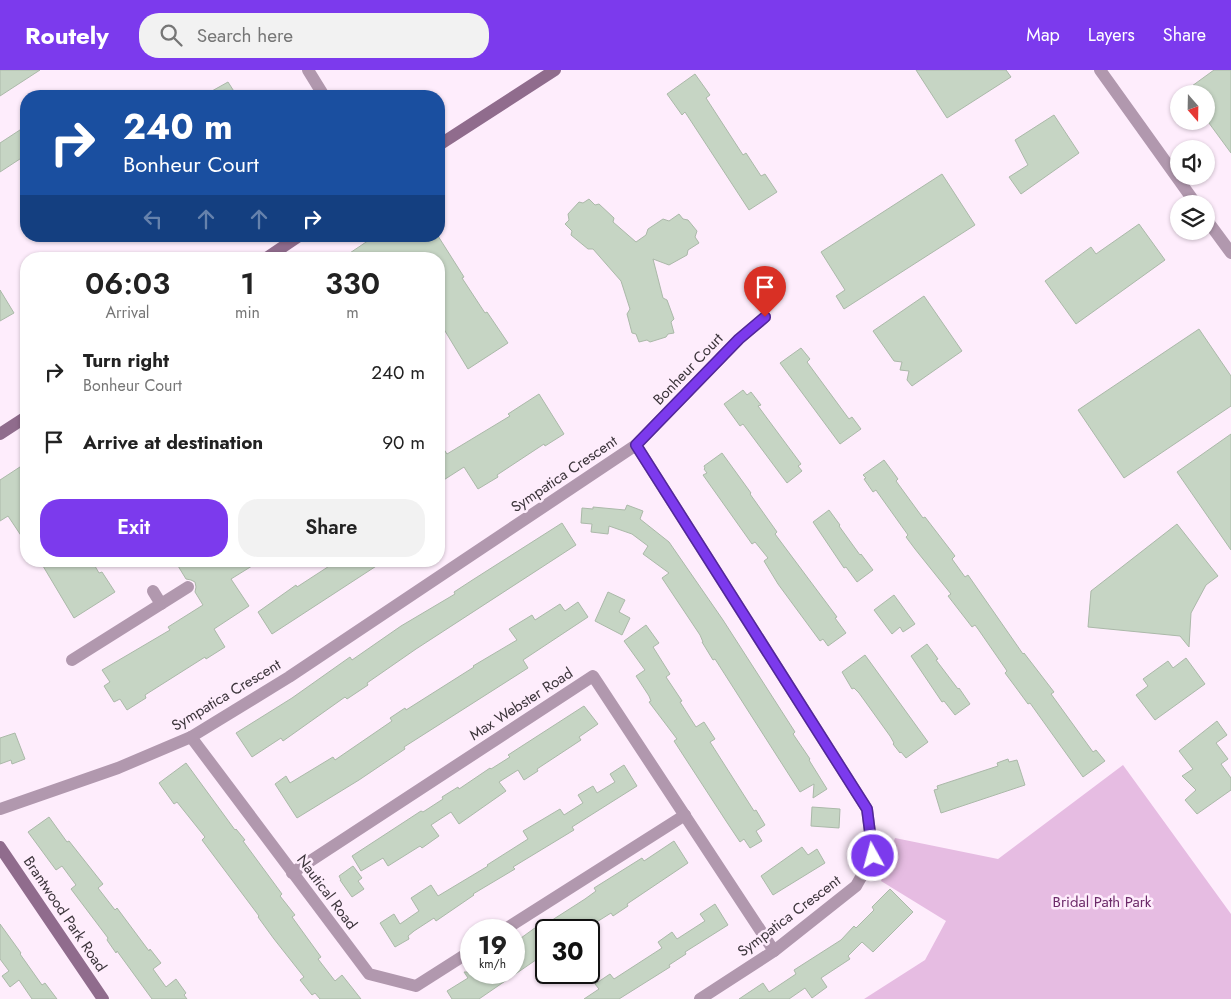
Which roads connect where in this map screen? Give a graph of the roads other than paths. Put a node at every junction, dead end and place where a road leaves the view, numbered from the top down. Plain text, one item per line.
1 (308, 70) edge
2 (555, 70) edge
3 (1100, 70) edge
4 (320, 90) edge
5 (445, 141) edge
6 (1190, 195) edge
7 (1215, 231) edge
8 (289, 242) edge
9 (275, 252) edge
10 (1231, 253) edge
11 (765, 317) dead end
12 (20, 421) edge
13 (0, 434) edge
14 (636, 445) junction
15 (188, 587) dead end
16 (152, 591) dead end
17 (161, 604) junction
18 (72, 660) dead end
19 (191, 738) junction
20 (0, 809) edge
21 (685, 815) junction
22 (0, 848) edge
23 (292, 873) junction
24 (521, 919) edge
25 (774, 951) junction
26 (460, 957) edge
27 (104, 999) edge
28 (700, 999) edge

1 - 4 street
2 - 5 main road
3 - 6 street
7 - 10 street
8 - 9 main road
11 - 14 street, Bonheur Court
12 - 13 main road
14 - 19 street, Sympatica Crescent
14 - 25 street, Sympatica Crescent
15 - 17 street
16 - 17 street
17 - 18 street
19 - 20 street, Sympatica Crescent
19 - 23 street, Nautical Road
21 - 23 street, Max Webster Road
21 - 24 street
21 - 25 street, Max Webster Road
22 - 27 main road, Brantwood Park Road
23 - 26 street, Nautical Road
25 - 28 street, Sympatica Crescent

